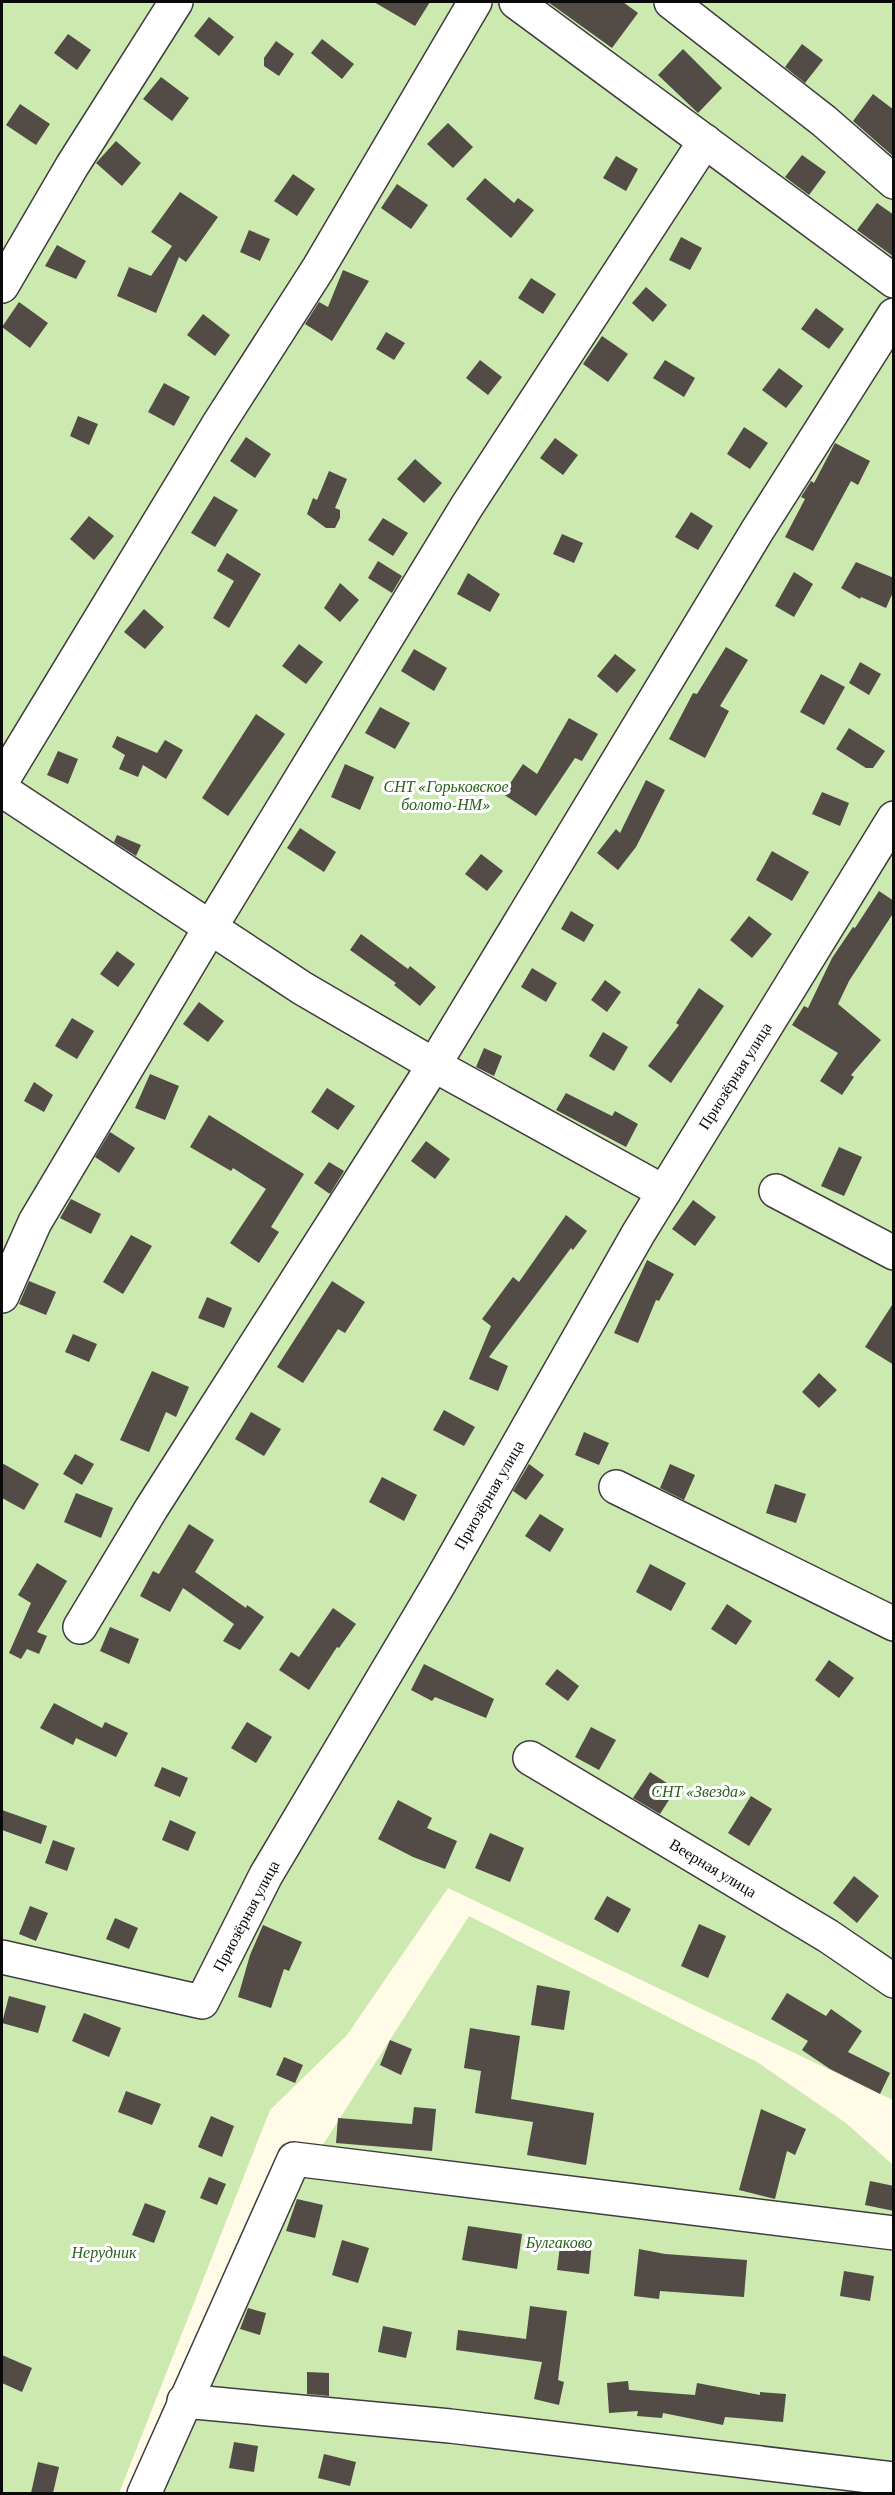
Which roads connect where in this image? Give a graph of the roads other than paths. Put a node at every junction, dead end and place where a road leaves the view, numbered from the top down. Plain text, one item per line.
1 (176, 2) edge
2 (475, 2) edge
3 (516, 2) edge
4 (671, 2) edge
5 (705, 141) junction
6 (894, 182) edge
7 (894, 281) edge
8 (2, 286) edge
9 (894, 315) edge
10 (2, 781) edge
11 (2, 790) edge
12 (894, 818) edge
13 (210, 928) junction
14 (434, 1065) junction
15 (776, 1191) dead end
16 (664, 1192) junction
17 (894, 1253) edge
18 (2, 1296) edge
19 (616, 1487) dead end
20 (894, 1624) edge
21 (80, 1627) dead end
22 (530, 1758) dead end
23 (2, 1957) edge
24 (894, 1982) edge
25 (894, 2233) edge
26 (184, 2401) junction
27 (894, 2479) edge
28 (144, 2493) edge

1 - 8 street
2 - 10 street
3 - 5 street
4 - 6 street
5 - 7 street
5 - 13 street
9 - 14 street
11 - 13 street
12 - 16 street, Приозёрная улица
13 - 14 street
13 - 18 street
14 - 16 street
14 - 21 street
15 - 17 street
16 - 23 street, Приозёрная улица
19 - 20 street
22 - 24 street, Веерная улица
25 - 26 street
26 - 27 street
26 - 28 street

